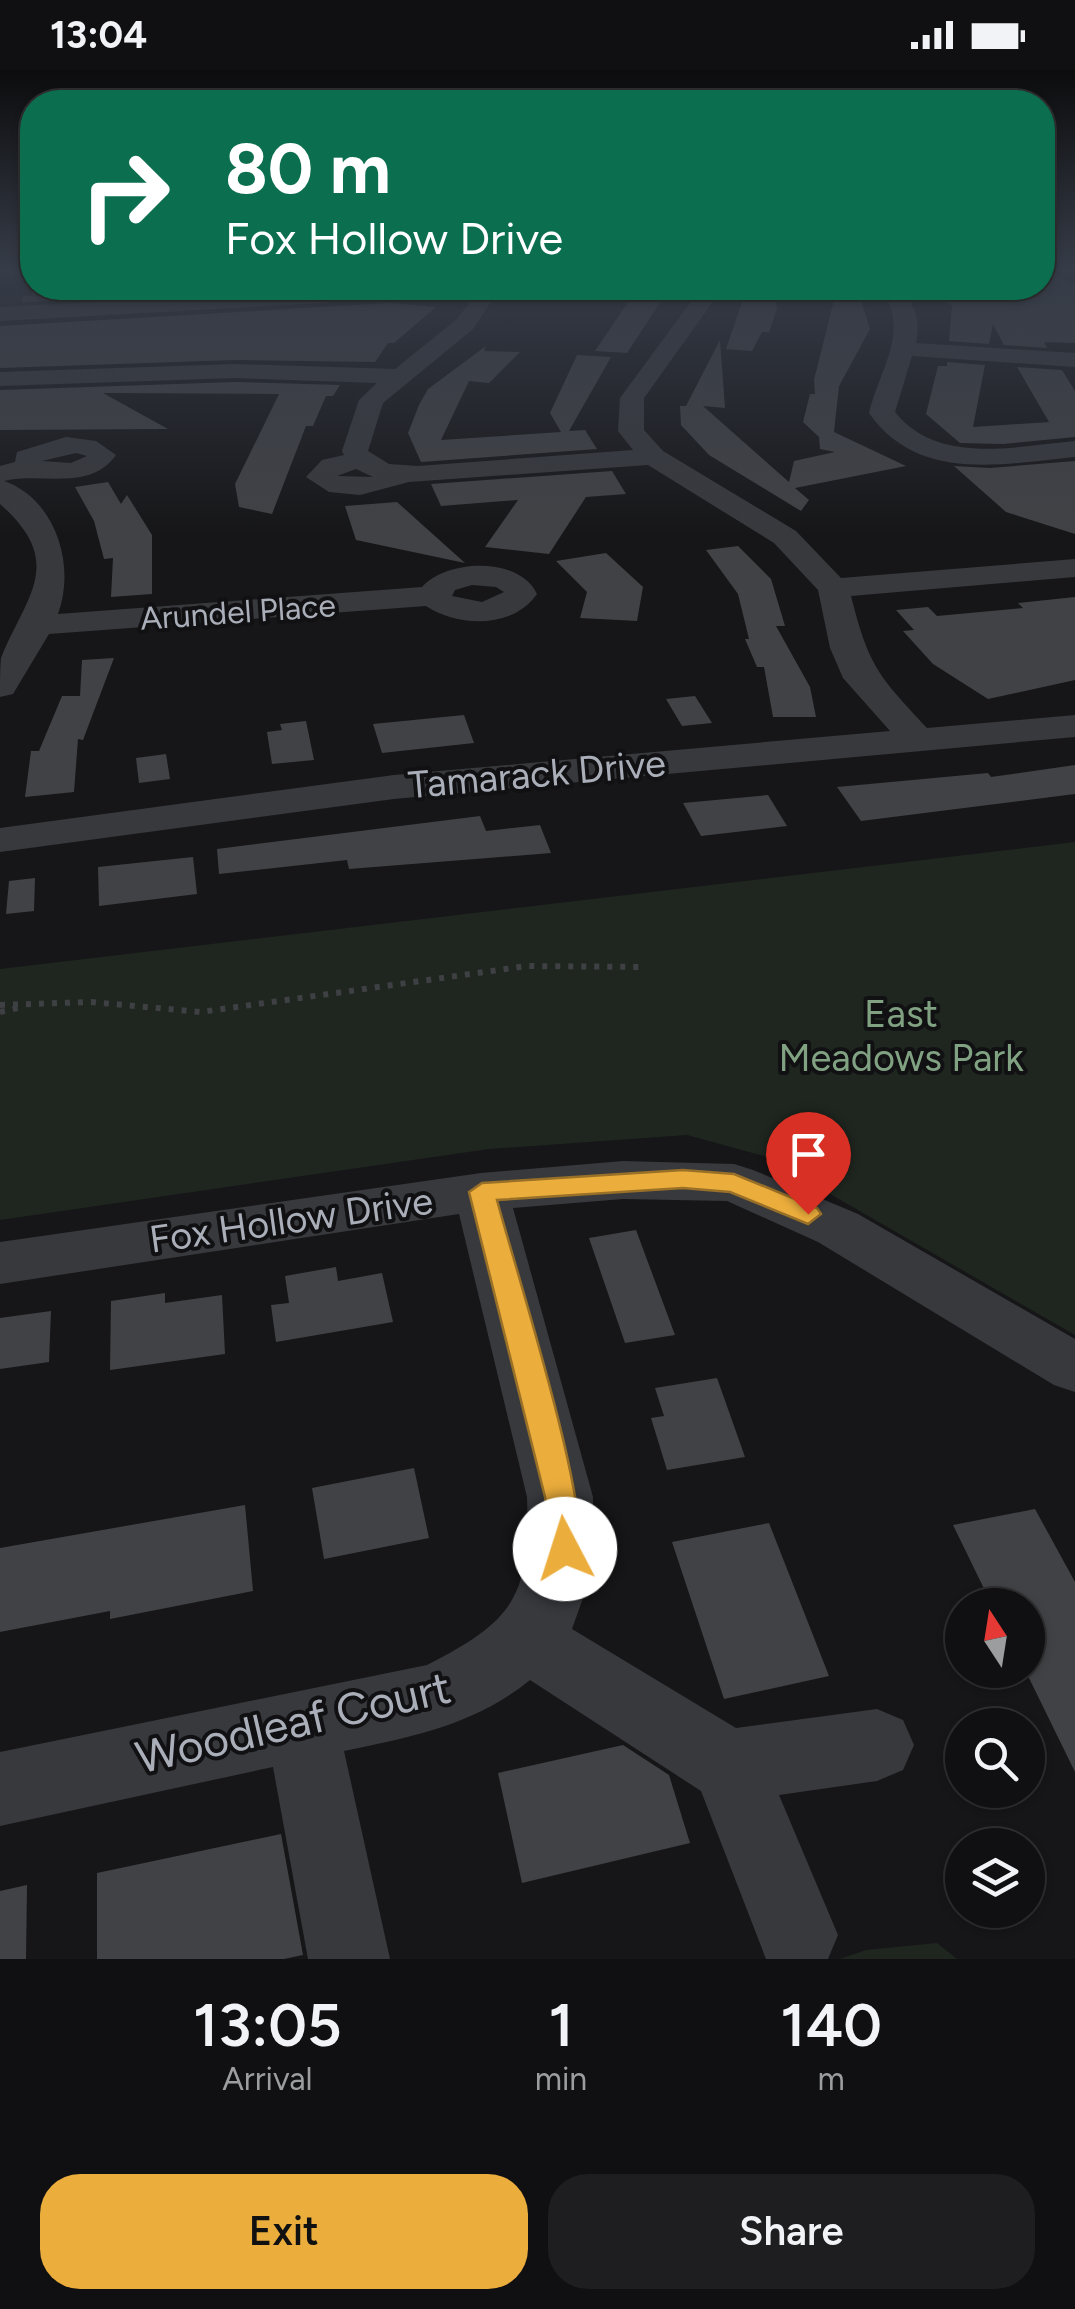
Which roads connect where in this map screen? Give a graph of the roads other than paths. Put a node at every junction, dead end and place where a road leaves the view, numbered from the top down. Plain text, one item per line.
1 (419, 358) edge
2 (663, 358) edge
3 (900, 358) edge
4 (1046, 358) edge
5 (1075, 360) edge
6 (395, 376) junction
7 (0, 379) edge
8 (1075, 449) edge
9 (653, 457) junction
10 (367, 464) junction
11 (31, 468) dead end
12 (0, 474) edge
13 (403, 474) junction
14 (0, 489) edge
15 (1075, 568) edge
16 (833, 588) junction
17 (436, 596) dead end
18 (40, 624) junction
19 (0, 686) edge
20 (1075, 726) edge
21 (918, 740) junction
22 (0, 840) edge
23 (482, 1192) junction
24 (0, 1263) edge
25 (1075, 1368) edge
26 (528, 1640) junction
27 (302, 1726) junction
28 (877, 1745) dead end
29 (729, 1766) junction
30 (0, 1788) edge
31 (797, 1935) dead end
32 (348, 1959) edge

1 - 6 street
2 - 9 street
3 - 8 street
4 - 5 street
6 - 7 street
6 - 10 street
9 - 13 street
9 - 16 street
10 - 13 street
10 - 13 street
11 - 12 street
14 - 18 street
15 - 16 street
16 - 21 street
17 - 18 street, Arundel Place
18 - 19 street
20 - 21 street, Tamarack Drive
21 - 22 street, Tamarack Drive
23 - 24 street, Fox Hollow Drive
23 - 25 street, Fox Hollow Drive
23 - 26 street, Woodleaf Court
26 - 27 street, Woodleaf Court
26 - 29 street
27 - 30 street, Woodleaf Court
27 - 32 street
28 - 29 street
29 - 31 street

